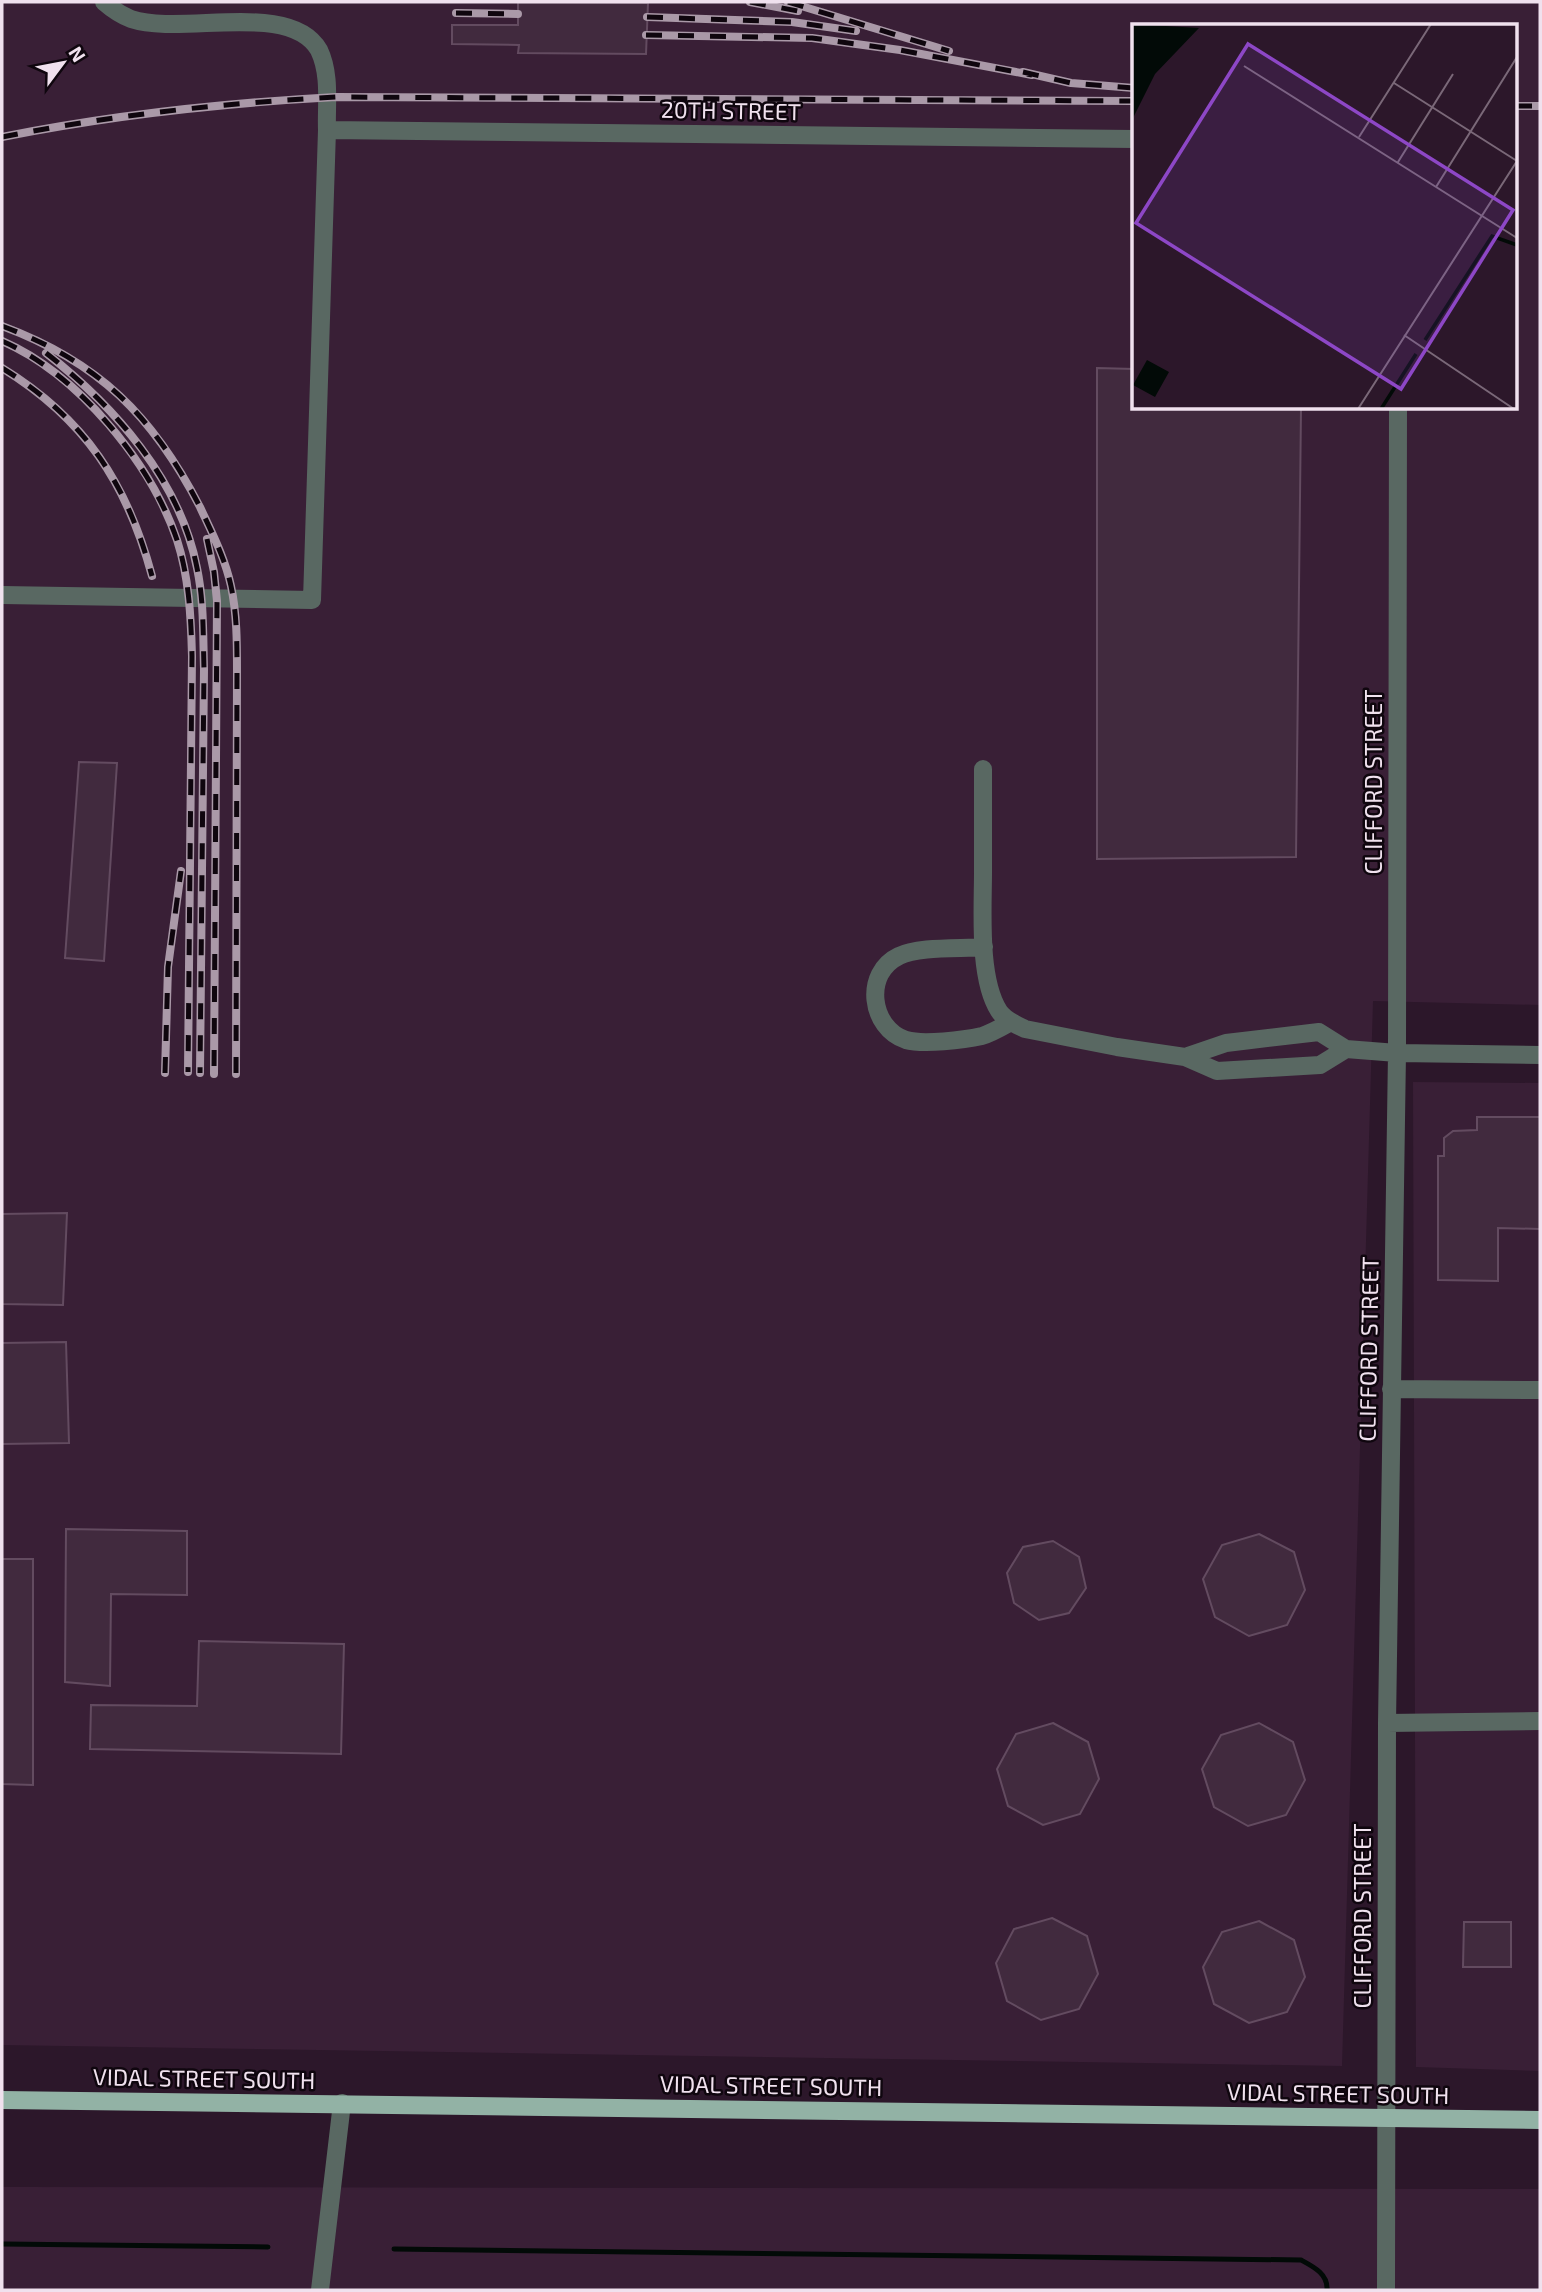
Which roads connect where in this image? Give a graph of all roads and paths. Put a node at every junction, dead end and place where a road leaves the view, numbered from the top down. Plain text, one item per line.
1 (104, 2) edge
2 (327, 130) junction
3 (1132, 139) edge
4 (1398, 410) edge
5 (2, 595) edge
6 (983, 769) dead end
7 (984, 947) junction
8 (1011, 1022) junction
9 (1346, 1049) junction
10 (1397, 1054) junction
11 (1540, 1055) edge
12 (1185, 1057) junction
13 (1391, 1389) junction
14 (1540, 1390) edge
15 (1540, 1721) edge
16 (1387, 1723) junction
17 (2, 2100) edge
18 (342, 2104) junction
19 (1386, 2118) junction
20 (1540, 2120) edge
21 (320, 2290) edge
22 (1386, 2290) edge

1 - 2 street
2 - 3 street, 20TH STREET
2 - 5 street
4 - 10 street, CLIFFORD STREET
6 - 7 street
7 - 8 street
7 - 8 street
8 - 12 street
9 - 10 street
9 - 12 street
9 - 12 street
10 - 11 street
10 - 13 street, CLIFFORD STREET
13 - 14 street
13 - 16 street, CLIFFORD STREET
15 - 16 street
16 - 19 street, CLIFFORD STREET
17 - 18 main road, VIDAL STREET SOUTH
18 - 19 main road, VIDAL STREET SOUTH
18 - 21 street
19 - 20 main road, VIDAL STREET SOUTH
19 - 22 street, CLIFFORD STREET

